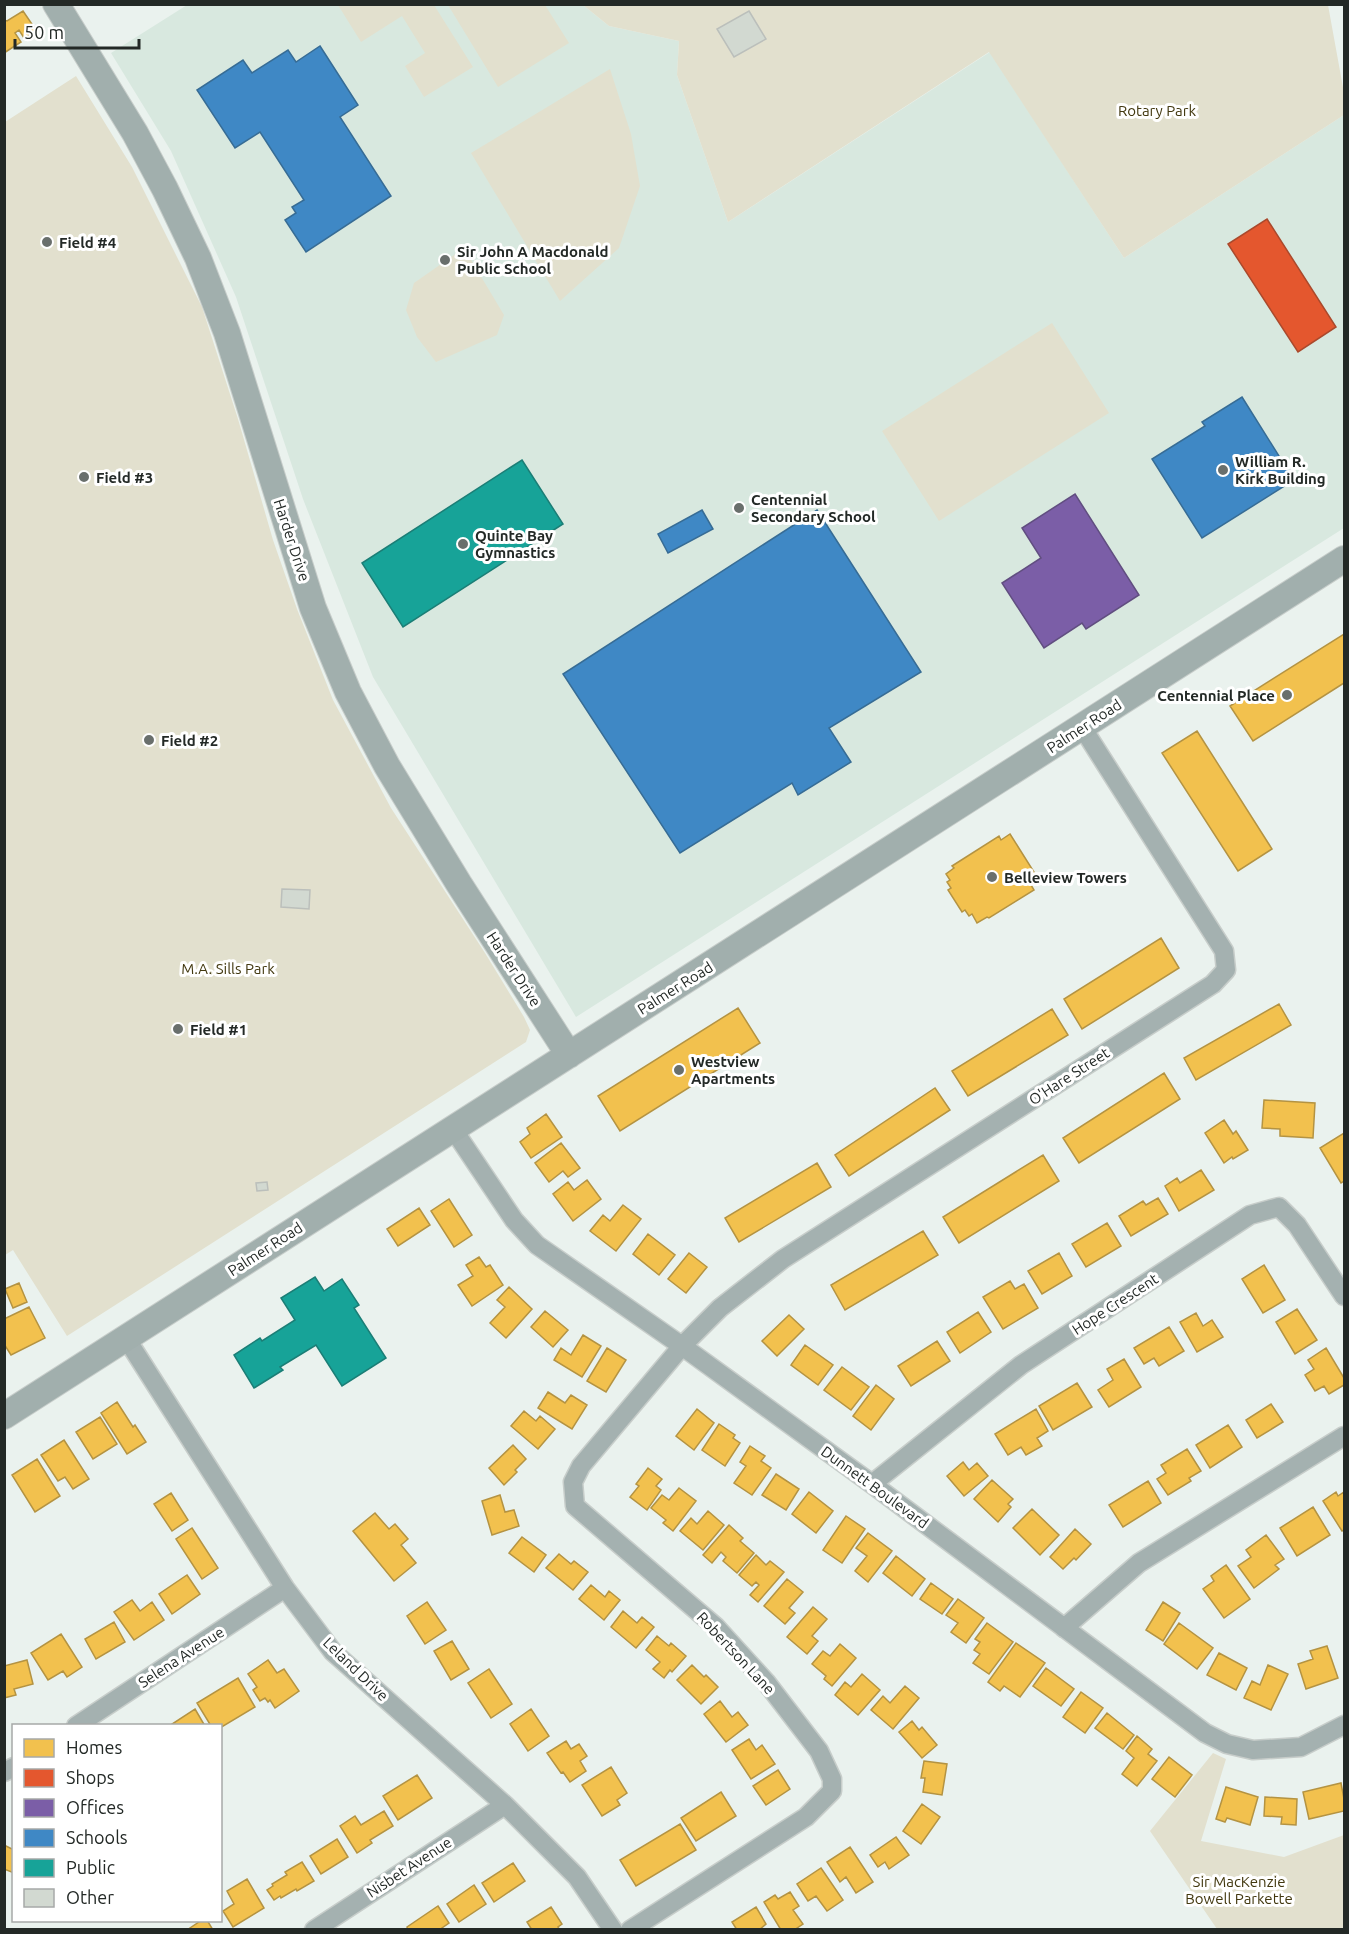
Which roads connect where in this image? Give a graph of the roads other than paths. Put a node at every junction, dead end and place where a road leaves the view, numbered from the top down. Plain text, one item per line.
1 (56, 4) edge
2 (1344, 559) edge
3 (1082, 727) junction
4 (569, 1055) junction
5 (453, 1129) junction
6 (1344, 1296) edge
7 (126, 1338) junction
8 (682, 1347) junction
9 (4, 1416) edge
10 (1344, 1436) edge
11 (872, 1484) junction
12 (285, 1588) junction
13 (1064, 1628) junction
14 (78, 1724) edge
15 (1344, 1725) edge
16 (505, 1805) junction
17 (314, 1929) edge
18 (613, 1929) edge
19 (630, 1929) edge

1 - 4 street, Harder Drive
2 - 3 street, Palmer Road
3 - 4 street, Palmer Road
3 - 8 street, O'Hare Street
4 - 5 street, Palmer Road
5 - 7 street, Palmer Road
5 - 8 street, Dunnett Boulevard
6 - 11 street, Hope Crescent
7 - 9 street, Palmer Road
7 - 12 street, Leland Drive
8 - 11 street, Dunnett Boulevard
8 - 19 street, Robertson Lane
10 - 13 street
11 - 13 street, Dunnett Boulevard
12 - 14 street, Selena Avenue
12 - 16 street, Leland Drive
13 - 15 street, Dunnett Boulevard
16 - 17 street, Nisbet Avenue
16 - 18 street, Leland Drive

